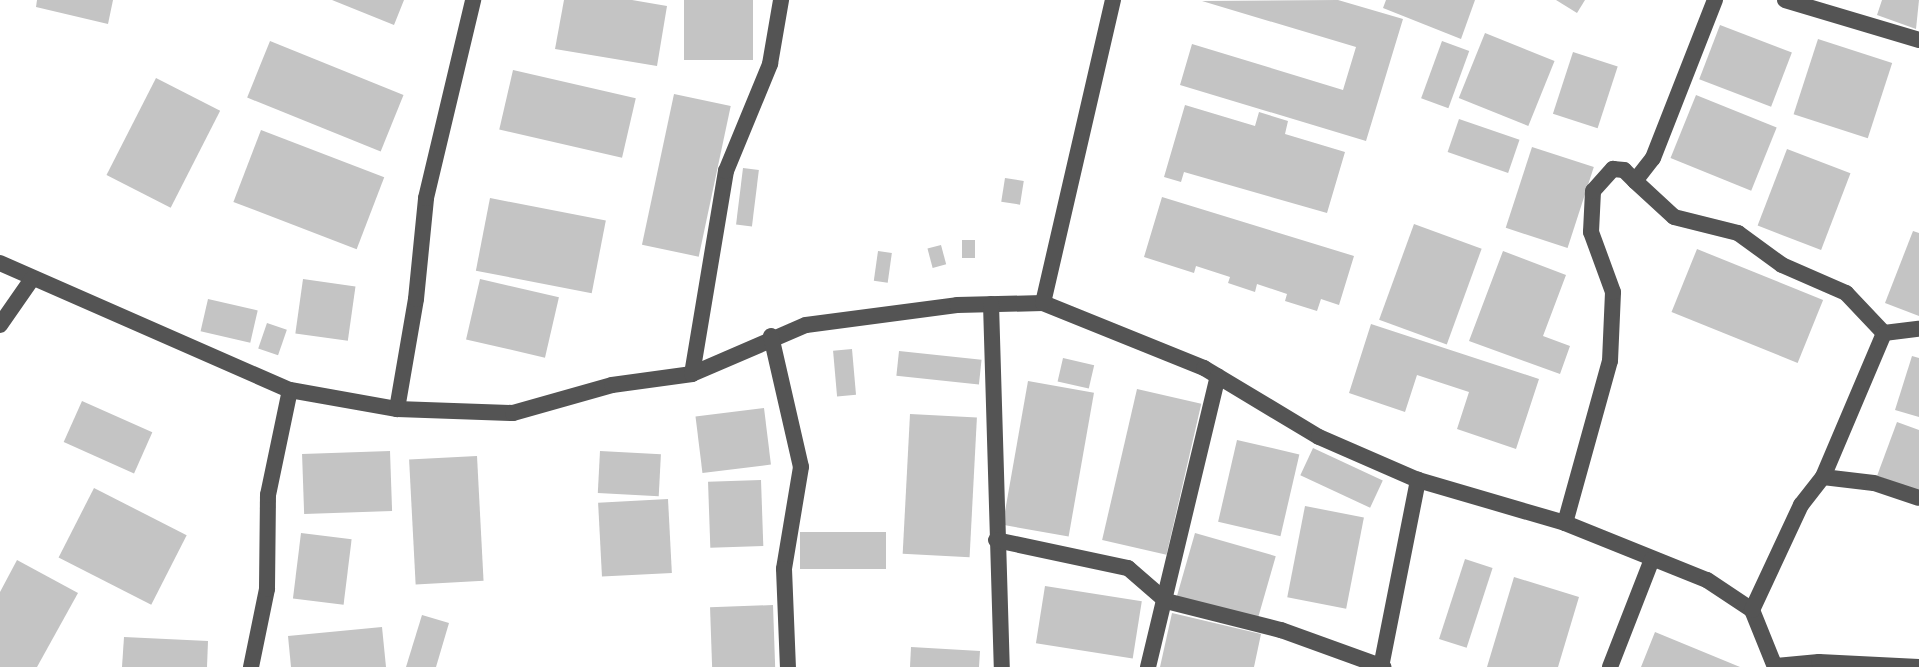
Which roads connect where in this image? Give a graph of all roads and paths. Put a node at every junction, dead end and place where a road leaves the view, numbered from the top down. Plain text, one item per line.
1 (473, 0) edge
2 (781, 0) edge
3 (1113, 0) edge
4 (1715, 0) edge
5 (1785, 0) edge
6 (1919, 40) edge
7 (1635, 181) junction
8 (0, 263) edge
9 (32, 279) junction
10 (1043, 303) junction
11 (991, 304) junction
12 (0, 325) edge
13 (1919, 329) edge
14 (1884, 333) junction
15 (771, 336) junction
16 (692, 374) junction
17 (1218, 376) junction
18 (290, 390) junction
19 (397, 409) junction
20 (1823, 477) junction
21 (1418, 480) junction
22 (1919, 498) edge
23 (1565, 523) junction
24 (996, 540) junction
25 (1652, 559) junction
26 (1166, 601) junction
27 (1752, 610) junction
28 (1776, 666) edge
29 (1876, 666) edge
30 (251, 667) edge
31 (788, 667) edge
32 (1002, 667) edge
33 (1148, 667) edge
34 (1382, 667) edge
35 (1610, 667) edge
36 (1919, 667) edge

1 - 19 street
2 - 16 street
3 - 10 street
4 - 7 street
5 - 6 street
7 - 14 street
7 - 23 street
8 - 9 street
9 - 12 street
9 - 18 street
10 - 11 street
10 - 17 street
11 - 15 street
11 - 24 street
13 - 14 street
14 - 20 street
15 - 16 street
15 - 31 street
16 - 19 street
17 - 21 street
17 - 26 street
18 - 19 street
18 - 30 street
20 - 22 street
20 - 27 street
21 - 23 street
21 - 34 street
23 - 25 street
24 - 26 street
24 - 32 street
25 - 27 street
25 - 35 street
26 - 33 street
26 - 34 street
27 - 28 street
28 - 29 street
29 - 36 street

